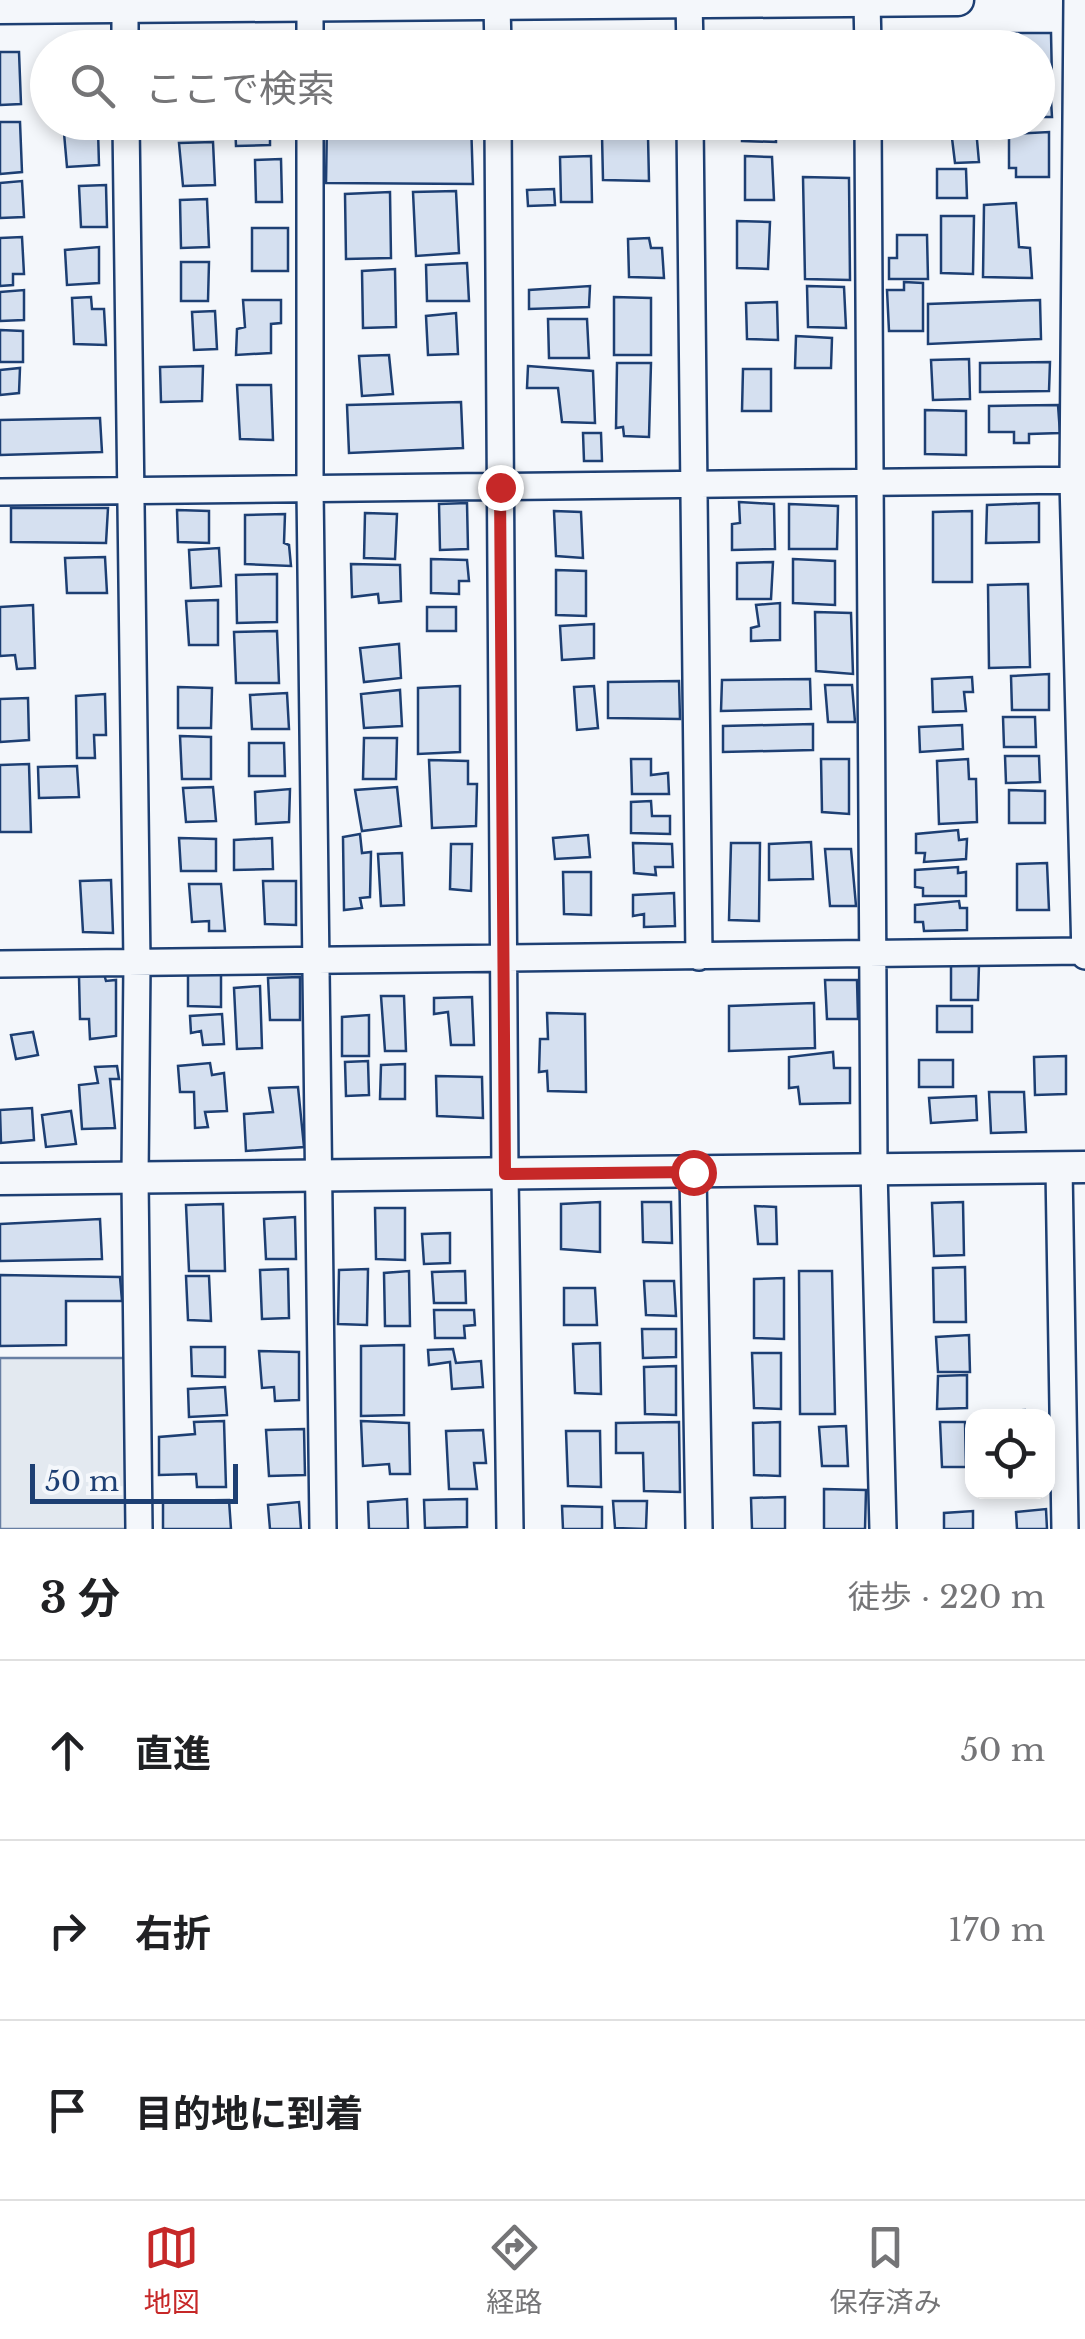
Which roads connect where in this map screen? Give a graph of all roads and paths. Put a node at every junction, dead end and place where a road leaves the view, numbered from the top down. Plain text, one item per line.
1 (817, 0) edge
2 (958, 0) edge
3 (1077, 0) edge
4 (594, 2) edge
5 (689, 2) edge
6 (867, 2) edge
7 (125, 3) edge
8 (358, 3) edge
9 (497, 5) junction
10 (310, 6) junction
11 (0, 8) edge
12 (125, 30) edge
13 (310, 30) edge
14 (498, 30) edge
15 (690, 30) edge
16 (868, 30) edge
17 (126, 140) edge
18 (310, 140) edge
19 (498, 140) edge
20 (690, 140) edge
21 (868, 140) edge
22 (1079, 480) edge
23 (872, 482) junction
24 (694, 485) junction
25 (500, 487) junction
26 (310, 489) junction
27 (129, 491) junction
28 (0, 492) edge
29 (874, 954) junction
30 (1085, 954) edge
31 (700, 956) junction
32 (503, 960) junction
33 (315, 961) junction
34 (137, 962) junction
35 (0, 964) edge
36 (1072, 1168) edge
37 (874, 1170) junction
38 (693, 1172) junction
39 (505, 1174) junction
40 (318, 1176) junction
41 (135, 1178) junction
42 (0, 1179) edge
43 (139, 1529) edge
44 (323, 1529) edge
45 (510, 1529) edge
46 (699, 1529) edge
47 (883, 1529) edge
48 (1065, 1529) edge

1 - 5 street
1 - 6 street
2 - 6 street
3 - 22 street
4 - 5 street
4 - 9 street
5 - 15 street
6 - 16 street
7 - 10 street
7 - 11 street
7 - 12 street
8 - 9 street
8 - 10 street
9 - 14 street
10 - 13 street
17 - 27 street
18 - 26 street
19 - 25 street
20 - 24 street
21 - 23 street
22 - 23 street
22 - 30 street
23 - 24 street
23 - 29 street
24 - 25 street
24 - 31 street
25 - 26 street
25 - 32 street
26 - 27 street
26 - 33 street
27 - 28 street
27 - 34 street
29 - 30 street
29 - 31 street
29 - 37 street
31 - 32 street
32 - 33 street
32 - 39 street
33 - 34 street
33 - 40 street
34 - 35 street
34 - 41 street
36 - 37 street
36 - 48 street
37 - 38 street
37 - 47 street
38 - 39 street
38 - 46 street
39 - 40 street
39 - 45 street
40 - 41 street
40 - 44 street
41 - 42 street
41 - 43 street

